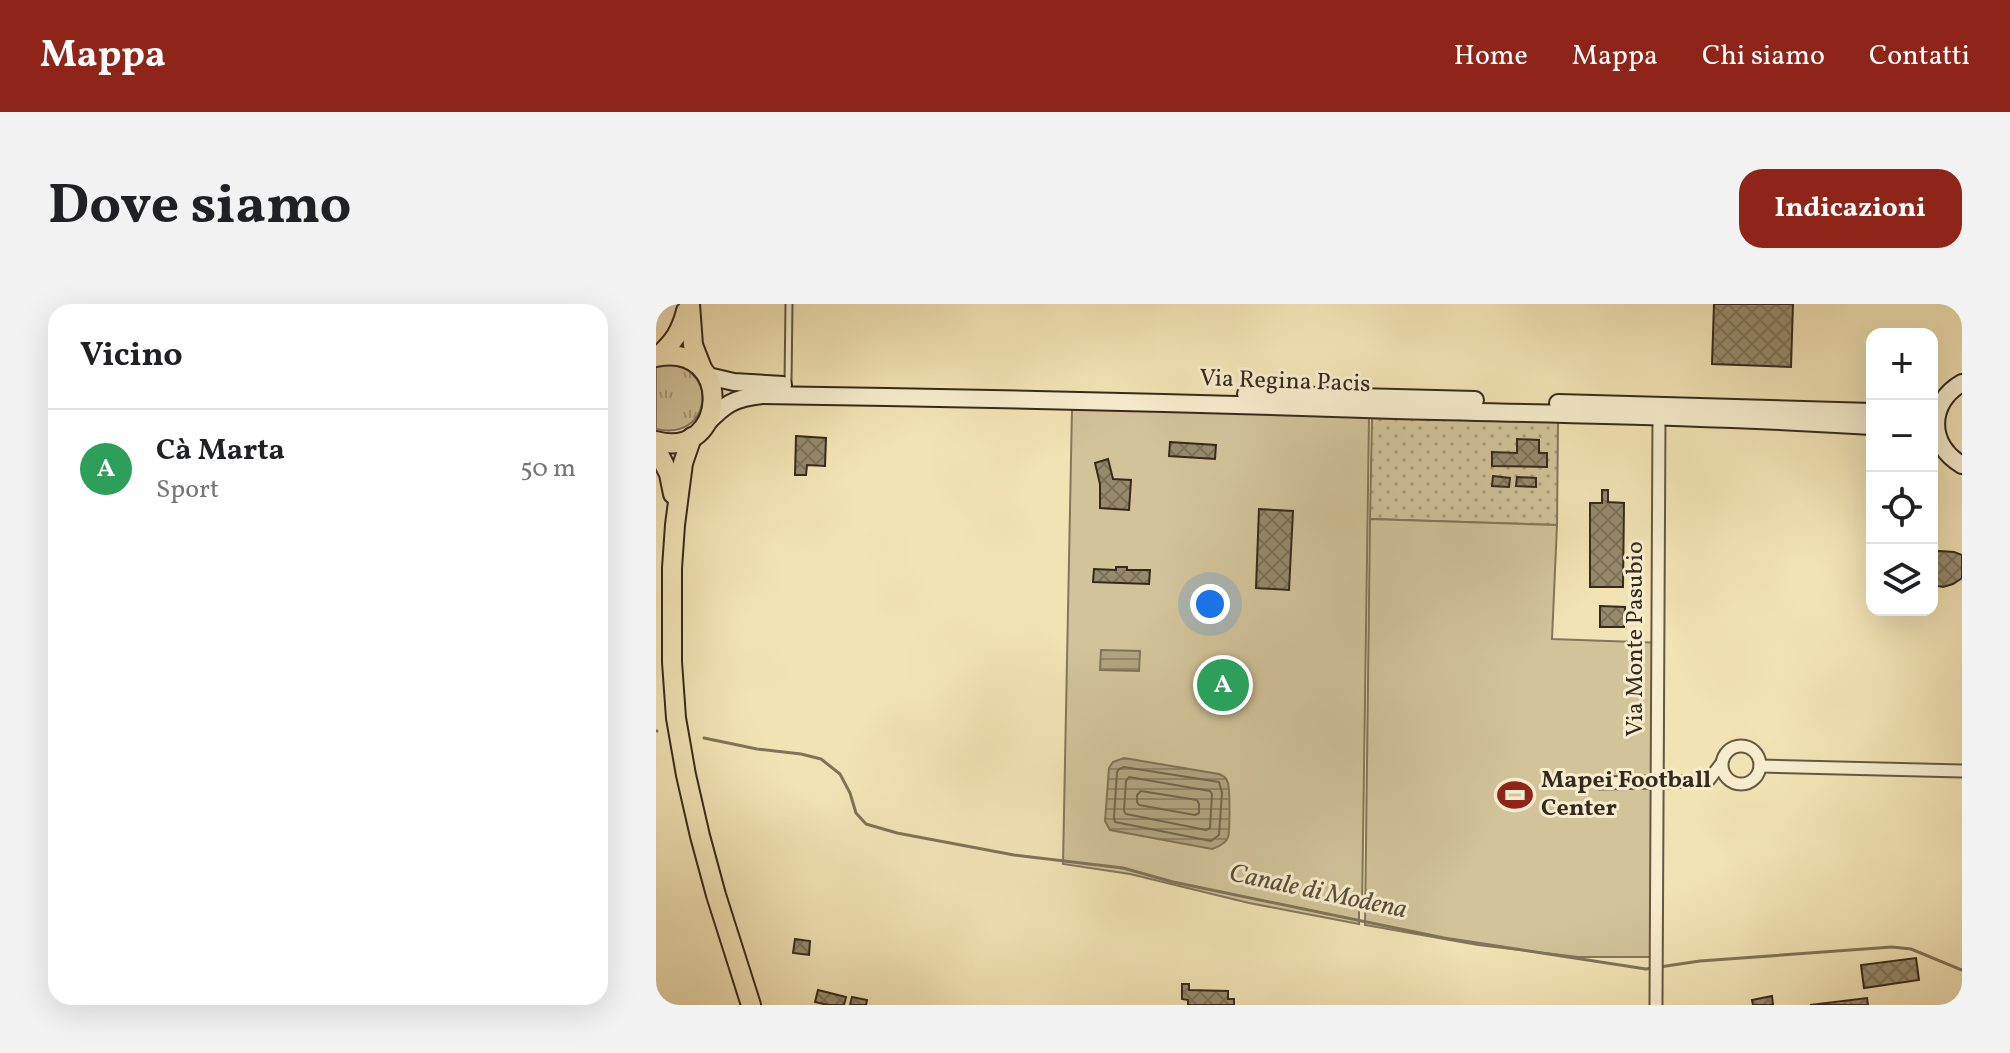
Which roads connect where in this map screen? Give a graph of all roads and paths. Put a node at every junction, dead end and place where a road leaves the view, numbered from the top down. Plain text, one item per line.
1 (689, 304) edge
2 (789, 304) edge
3 (657, 356) edge
4 (705, 372) junction
5 (1959, 383) edge
6 (788, 385) junction
7 (762, 395) junction
8 (1396, 398) junction
9 (1938, 402) edge
10 (1286, 406) junction
11 (1866, 412) edge
12 (1659, 418) junction
13 (706, 424) junction
14 (1866, 426) edge
15 (692, 437) junction
16 (656, 441) edge
17 (1938, 442) edge
18 (656, 448) edge
19 (1962, 465) edge
20 (675, 525) junction
21 (1721, 764) junction
22 (1760, 766) junction
23 (1962, 771) edge
24 (1658, 782) junction
25 (1600, 783) dead end
26 (751, 1004) edge
27 (1656, 1005) edge

1 - 3 main road
1 - 4 main road
2 - 6 lane
3 - 4 main road
4 - 6 street, Via Regina Pacis
4 - 13 main road
5 - 9 street
6 - 7 lane
6 - 8 street, Via Regina Pacis
7 - 10 street, Via Regina Pacis
7 - 13 street, Via Regina Pacis
8 - 10 lane
8 - 11 street, Via Regina Pacis
10 - 12 street, Via Regina Pacis
12 - 14 street, Via Regina Pacis
12 - 24 street, Via Monte Pasubio
13 - 15 main road
15 - 16 main road
15 - 20 main road
17 - 19 street
18 - 20 main road
20 - 26 main road
21 - 22 street
21 - 22 street
21 - 24 street
22 - 23 street
24 - 25 street
24 - 27 street, Via Monte Pasubio

